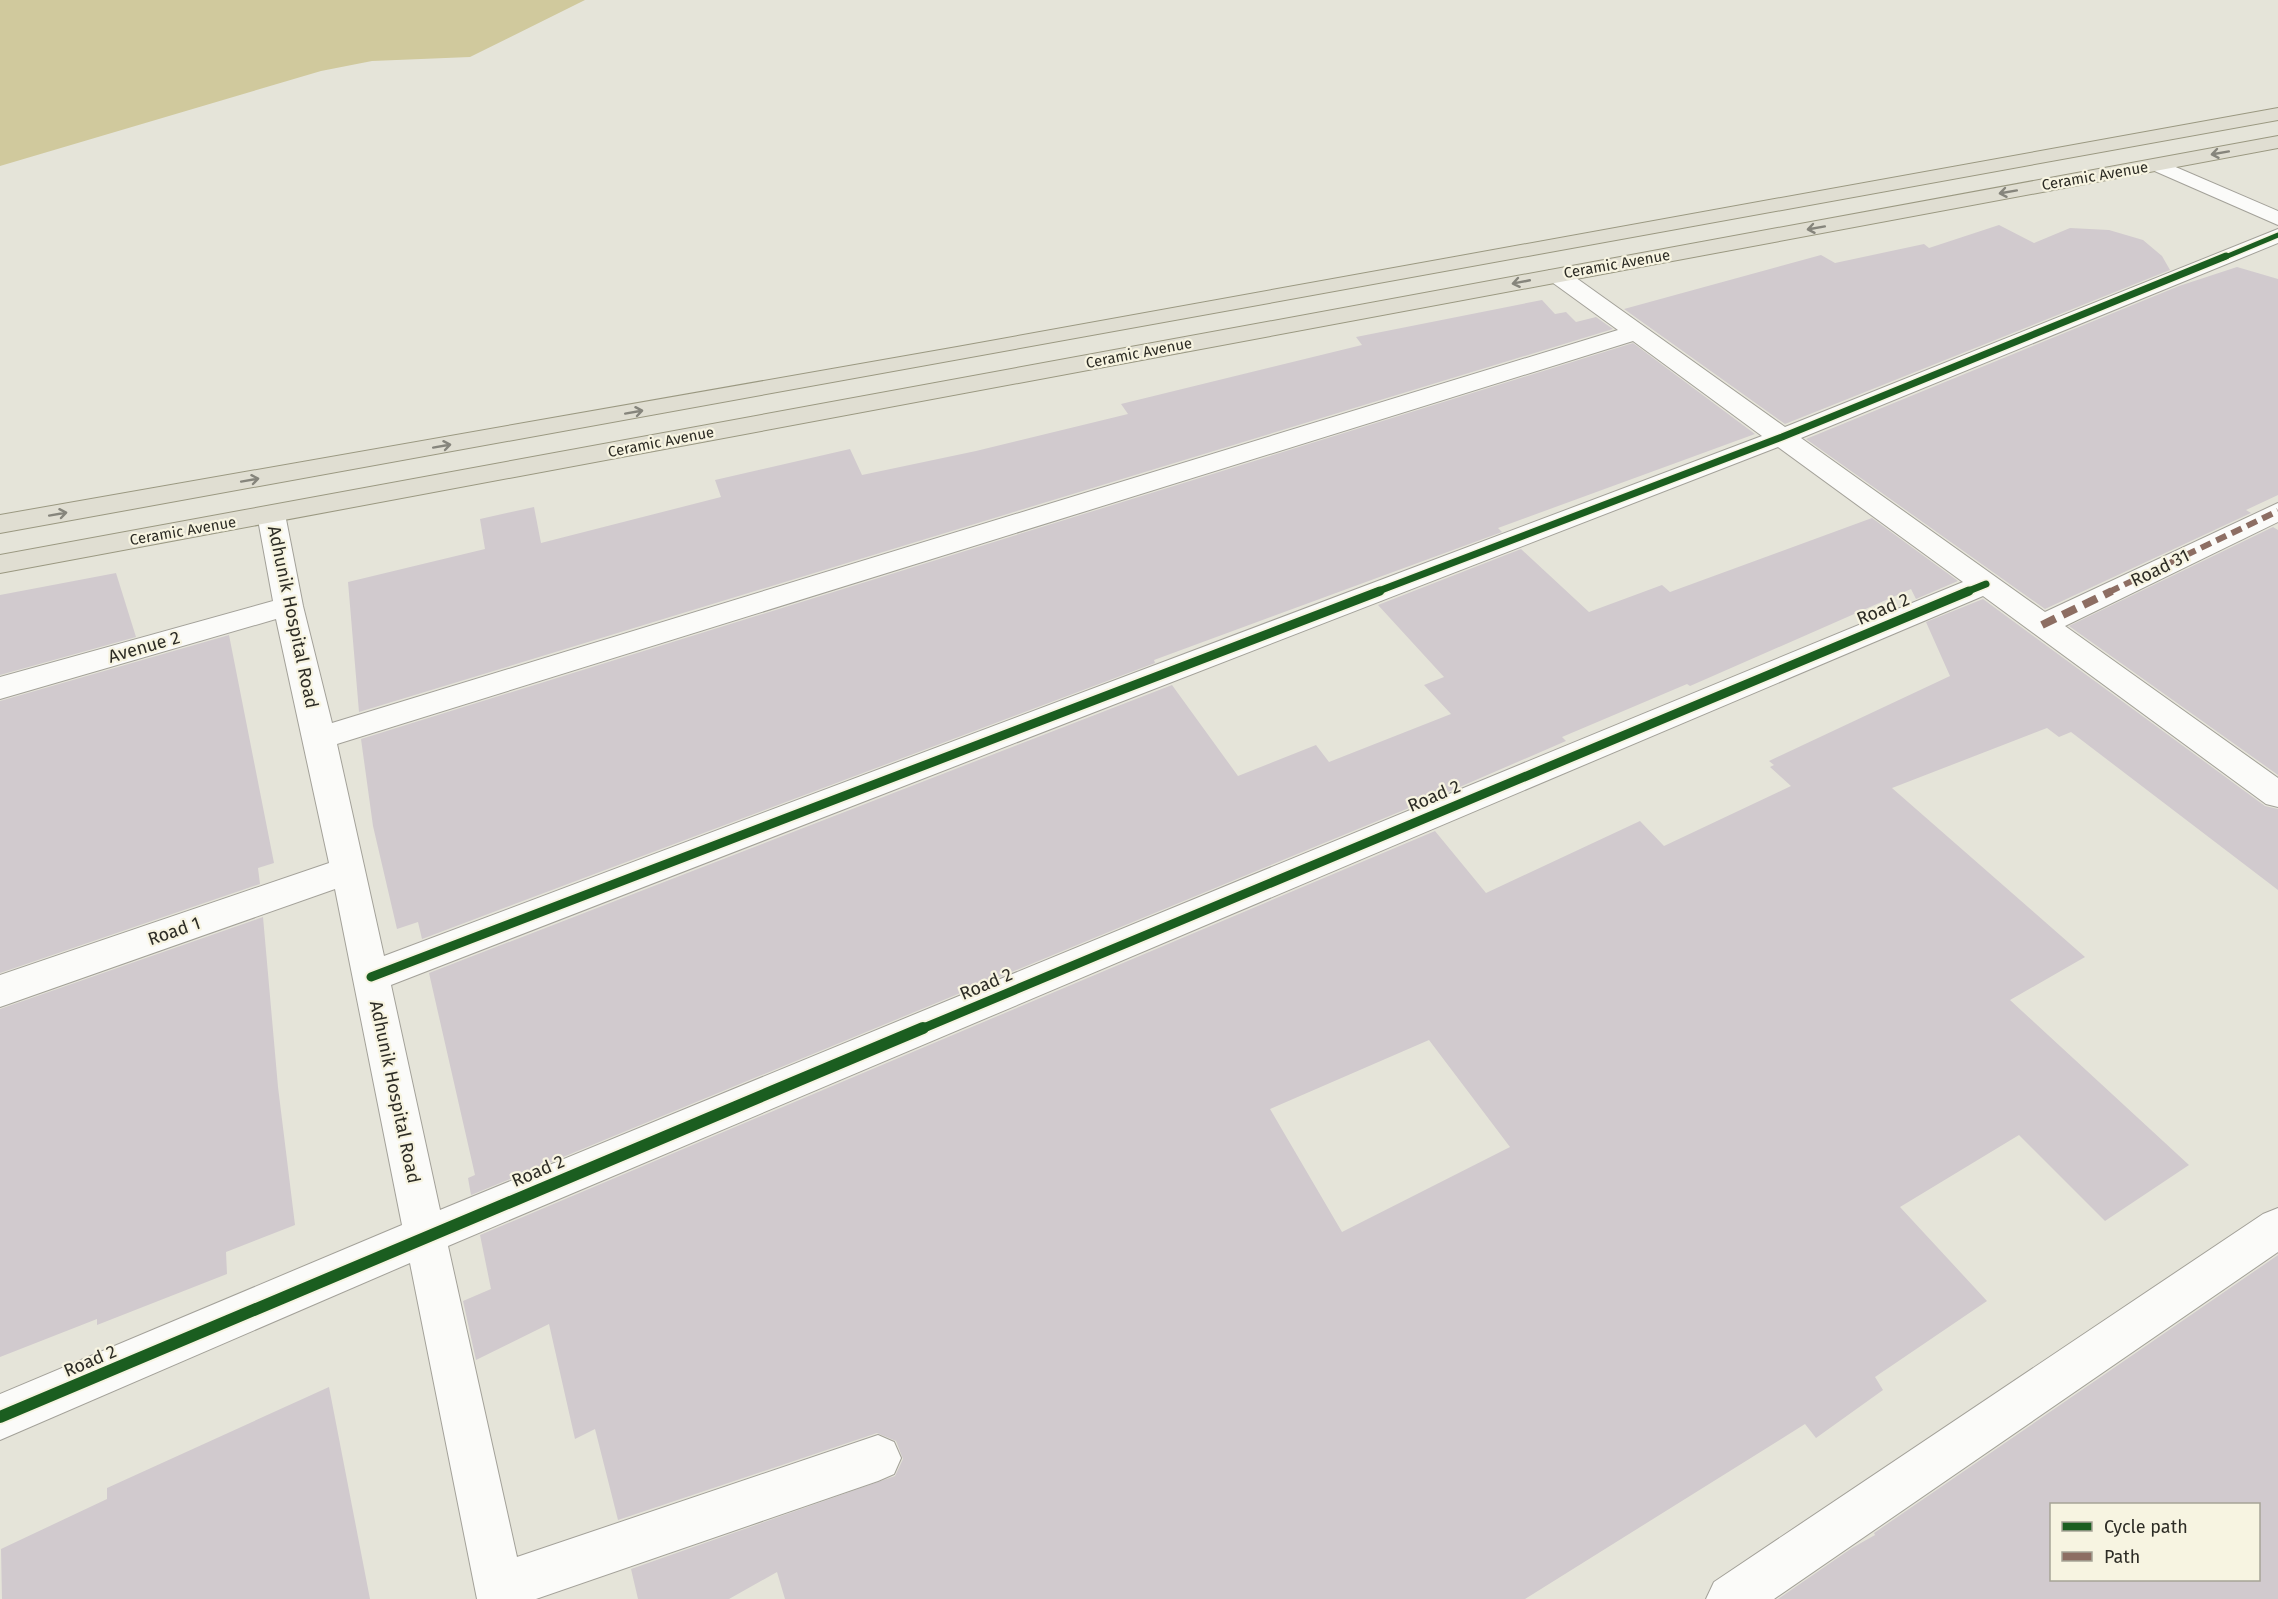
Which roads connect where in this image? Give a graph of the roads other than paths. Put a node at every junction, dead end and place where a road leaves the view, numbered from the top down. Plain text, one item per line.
1 (2278, 114) edge
2 (2278, 142) edge
3 (2157, 165) junction
4 (2278, 219) edge
5 (2278, 235) edge
6 (1557, 275) junction
7 (1636, 332) junction
8 (1782, 437) junction
9 (2278, 511) edge
10 (271, 514) junction
11 (0, 524) edge
12 (0, 564) edge
13 (1986, 584) junction
14 (288, 606) junction
15 (2042, 624) junction
16 (0, 688) edge
17 (320, 738) junction
18 (2278, 795) edge
19 (347, 871) junction
20 (370, 977) junction
21 (0, 991) edge
22 (2278, 1228) edge
23 (425, 1236) junction
24 (0, 1417) edge
25 (878, 1458) dead end
26 (501, 1593) edge
27 (1731, 1599) edge

11 -> 1 main road, Ceramic Avenue
2 -> 3 main road, Ceramic Avenue
3 - 4 street
3 -> 6 main road, Ceramic Avenue
5 - 8 street
6 - 7 street
6 -> 10 main road, Ceramic Avenue
7 - 8 street
7 - 17 street
8 - 13 street
8 - 20 street
9 - 15 street, Road 31
10 - 12 main road, Ceramic Avenue
10 - 14 street, Adhunik Hospital Road
13 - 15 street
13 - 23 street, Road 2
14 - 16 street, Avenue 2
14 - 17 street, Adhunik Hospital Road
15 - 18 street
17 - 19 street, Adhunik Hospital Road
19 - 20 street, Adhunik Hospital Road
19 - 21 street, Road 1
20 - 23 street, Adhunik Hospital Road
22 - 27 street
23 - 24 street, Road 2
23 - 26 street, Adhunik Hospital Road
25 - 26 street

